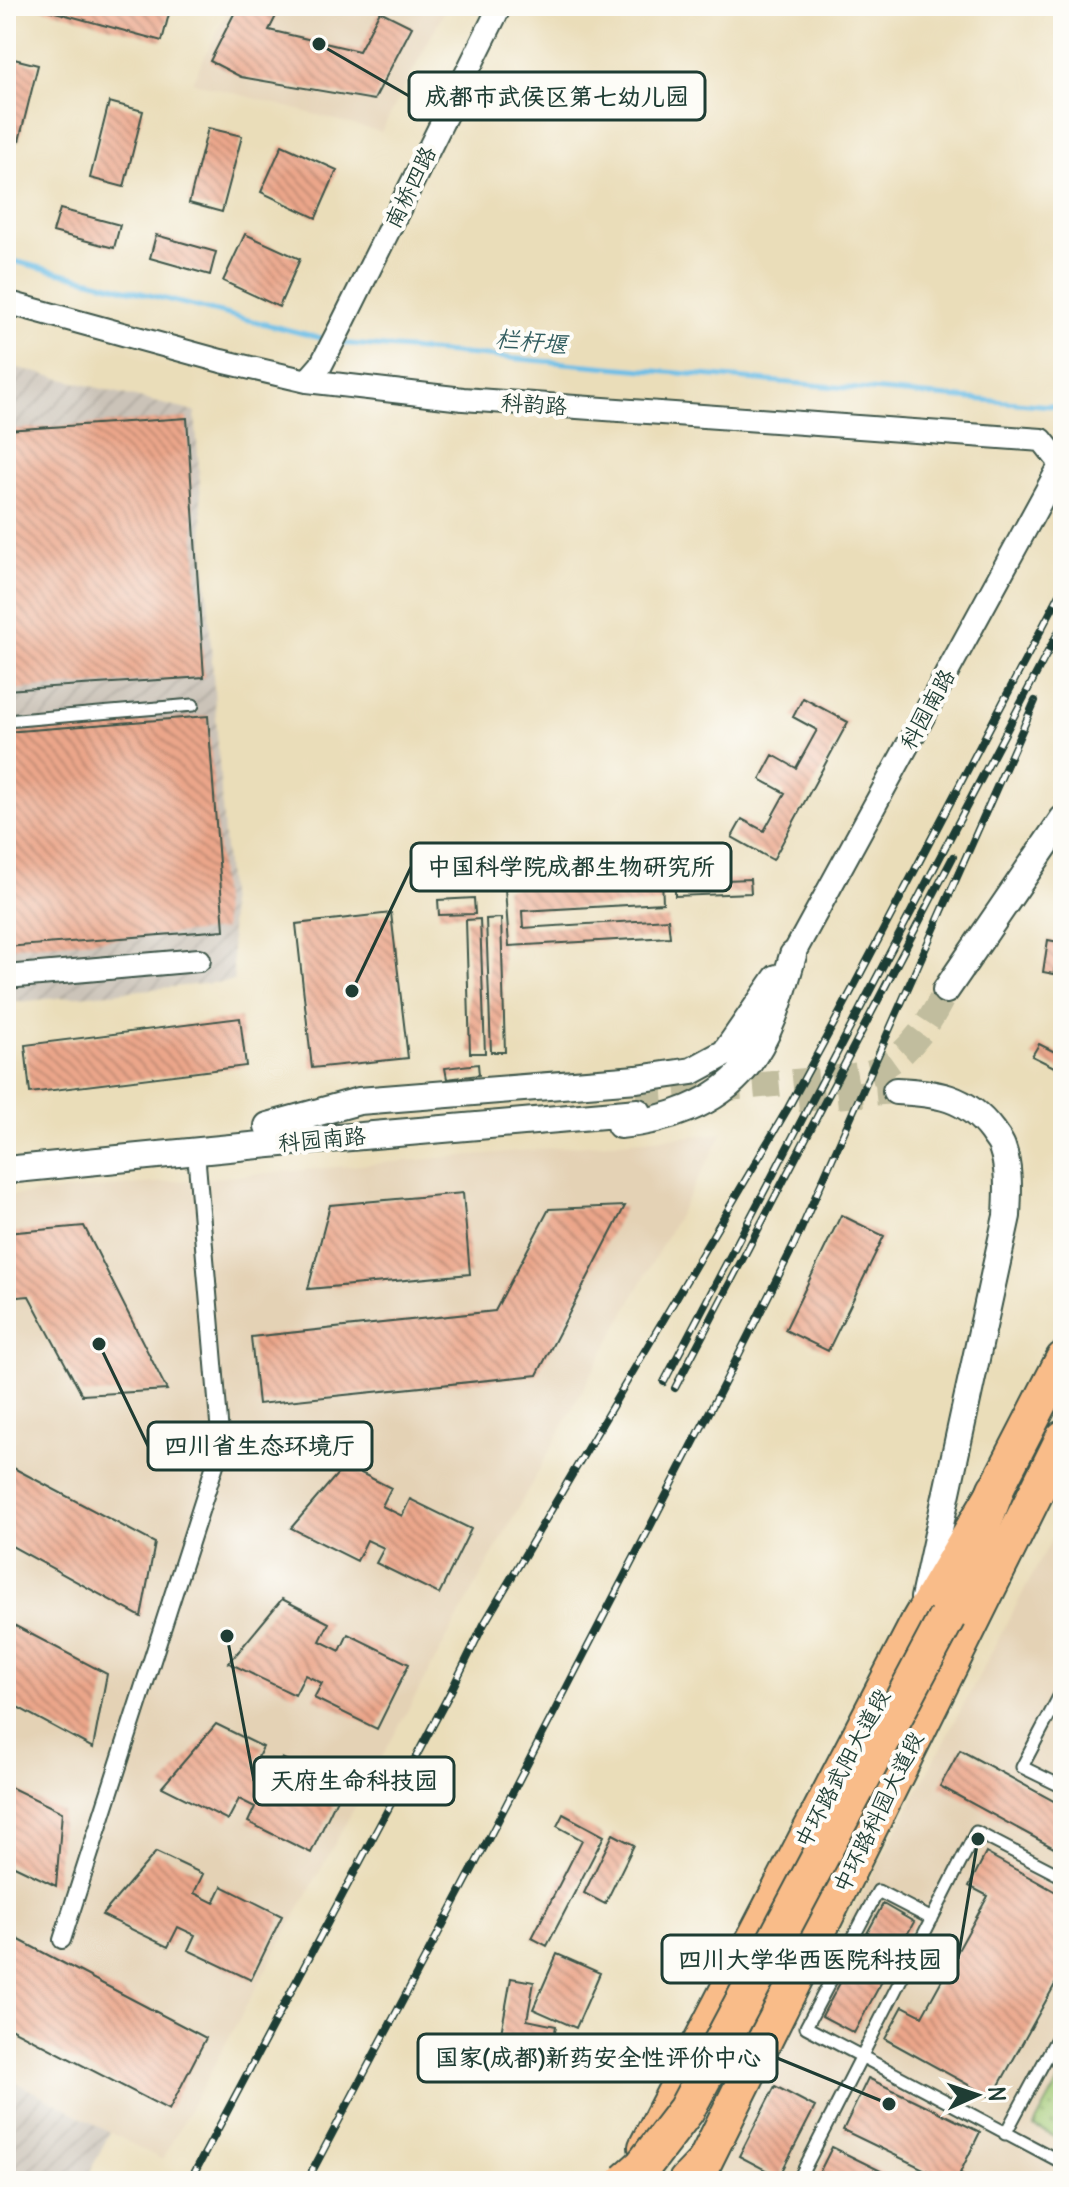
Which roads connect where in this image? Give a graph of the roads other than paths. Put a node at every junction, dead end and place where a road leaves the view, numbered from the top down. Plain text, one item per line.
1 (500, 6) edge
2 (6, 302) edge
3 (314, 373) junction
4 (1061, 464) joint
5 (193, 705) dead end
6 (6, 721) edge
7 (1063, 819) edge
8 (793, 955) junction
9 (199, 960) dead end
10 (6, 977) edge
11 (946, 990) tunnel mouth
12 (896, 1091) tunnel mouth
13 (638, 1102) junction
14 (269, 1135) junction
15 (6, 1152) edge
16 (196, 1152) junction
17 (6, 1170) edge
18 (1062, 1362) edge
19 (1063, 1438) edge
20 (996, 1489) joint
21 (933, 1618) junction
22 (1063, 1689) edge
23 (1063, 1787) edge
24 (1063, 1877) edge
25 (932, 1919) junction
26 (62, 1940) dead end
27 (1063, 2027) edge
28 (861, 2057) junction
29 (1005, 2134) junction
30 (1063, 2163) edge
31 (628, 2181) edge
32 (686, 2181) edge
33 (798, 2181) edge

1 - 3 street, 南桥四路
2 - 3 street, 科韵路
3 - 4 street, 科韵路
4 - 8 street, 科园南路
5 - 6 lane
7 - 11 street
8 - 13 street
8 - 13 street
9 - 10 street
12 - 21 street
13 - 14 street, 科园南路
14 - 15 street, 科园南路
14 - 16 street, 科园南路
16 - 17 street, 科园南路
16 - 26 street
18 - 20 main road
19 - 32 main road, 中环路科园大道段
20 - 21 highway
21 - 31 highway, bridge
22 - 23 lane
24 - 25 lane
25 - 28 lane
25 - 28 lane
27 - 29 lane
28 - 29 lane
28 - 33 lane
29 - 30 lane

